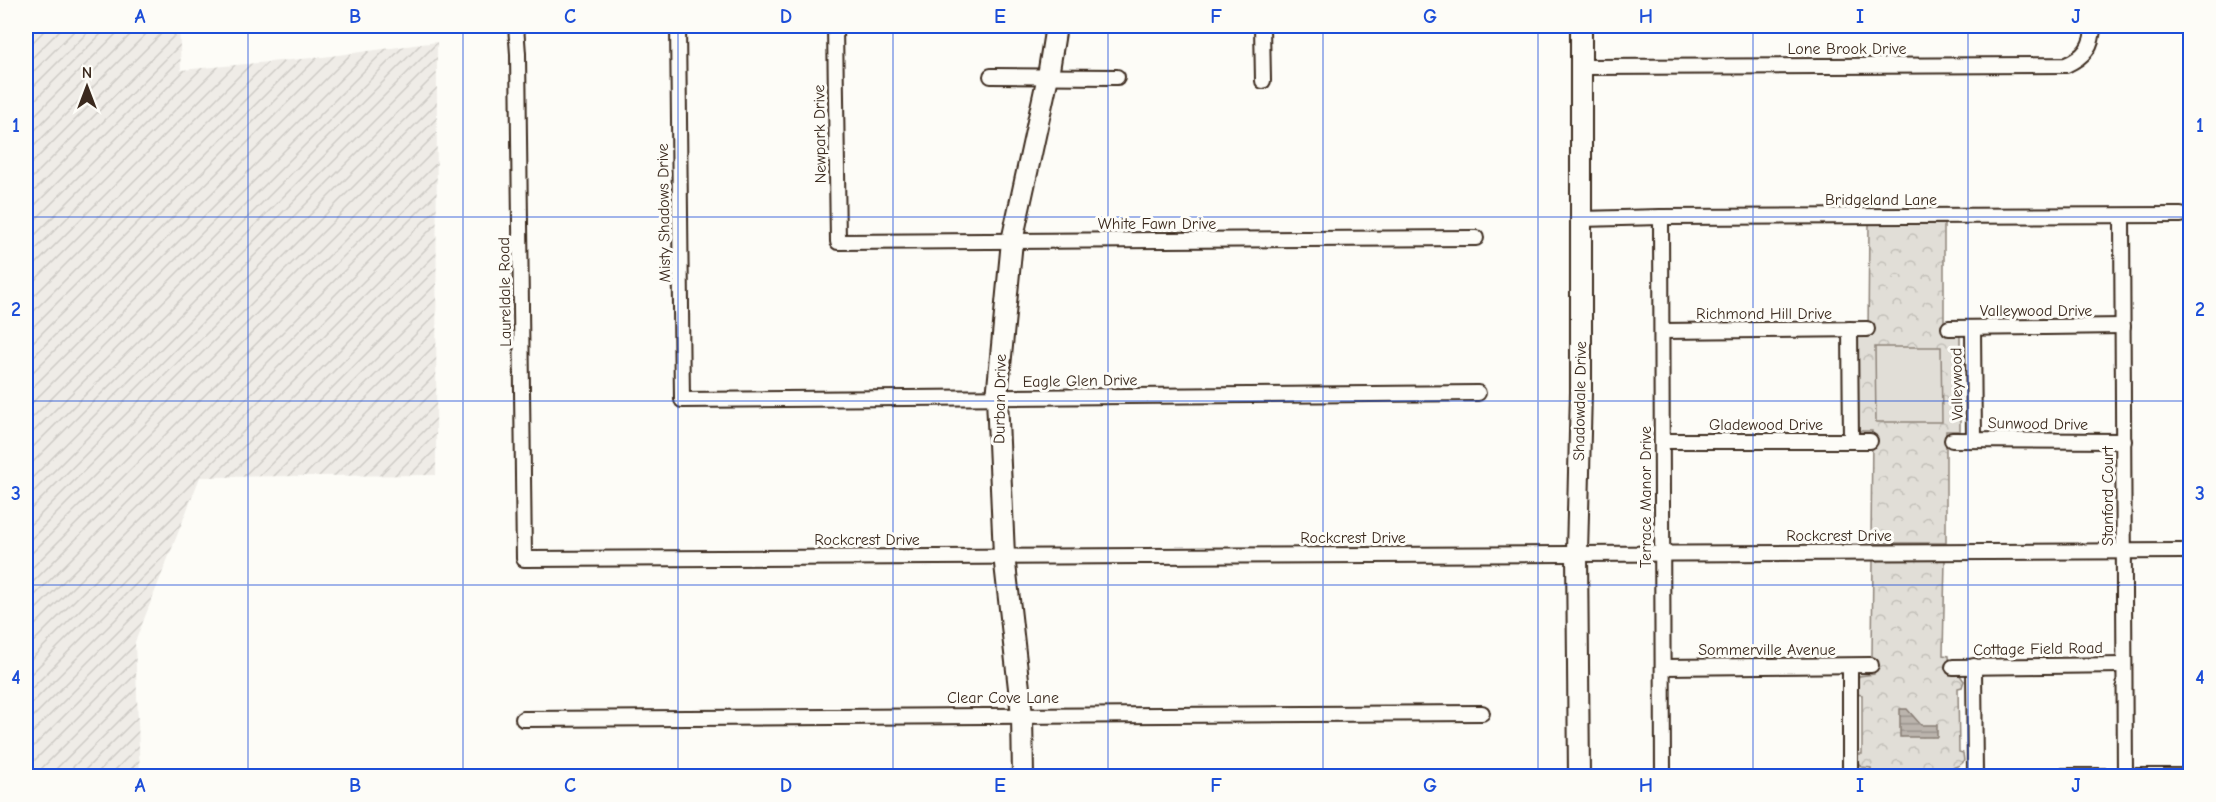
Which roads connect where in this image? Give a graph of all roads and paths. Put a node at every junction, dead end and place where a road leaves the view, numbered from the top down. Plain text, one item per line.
1 (516, 26) edge
2 (678, 26) edge
3 (835, 26) edge
4 (1056, 26) edge
5 (1262, 26) edge
6 (1581, 26) edge
7 (2092, 28) edge
8 (1582, 67) junction
9 (991, 76) dead end
10 (1048, 76) junction
11 (1118, 76) dead end
12 (1263, 81) dead end
13 (2181, 215) dead end
14 (2122, 216) junction
15 (1661, 217) junction
16 (1581, 219) junction
17 (1476, 238) dead end
18 (1012, 241) junction
19 (838, 242) joint
20 (2123, 326) junction
21 (1973, 327) junction
22 (1949, 328) dead end
23 (1867, 329) dead end
24 (1850, 330) junction
25 (1662, 331) junction
26 (1478, 393) dead end
27 (997, 398) junction
28 (682, 400) joint
29 (1952, 440) dead end
30 (1974, 440) junction
31 (1662, 441) junction
32 (1851, 441) junction
33 (1870, 441) dead end
34 (2124, 441) junction
35 (2124, 551) junction
36 (2182, 551) dead end
37 (1577, 554) junction
38 (1662, 554) junction
39 (1004, 555) junction
40 (524, 559) joint
41 (2124, 664) junction
42 (1871, 665) dead end
43 (1850, 666) junction
44 (1974, 666) junction
45 (1663, 667) junction
46 (1953, 667) dead end
47 (1482, 713) dead end
48 (1022, 714) junction
49 (523, 719) dead end
50 (2125, 776) edge
51 (2186, 776) edge
52 (1023, 777) edge
53 (1579, 777) edge
54 (1664, 777) edge
55 (1851, 777) edge
56 (1975, 777) edge
57 (2049, 777) edge

1 - 40 street, Laureldale Road
2 - 28 street, Misty Shadows Drive
3 - 19 street, Newpark Drive
4 - 10 street, Durban Drive
5 - 12 street
6 - 8 street, Shadowdale Drive
7 - 8 street, Lone Brook Drive
8 - 16 street, Shadowdale Drive
9 - 10 street
10 - 11 street
10 - 18 street, Durban Drive
13 - 14 street, Bridgeland Lane
14 - 15 street, Bridgeland Lane
14 - 20 street, Stanford Court
15 - 16 street, Bridgeland Lane
15 - 25 street, Terrace Manor Drive
16 - 37 street, Shadowdale Drive
17 - 18 street, White Fawn Drive
18 - 19 street, White Fawn Drive
18 - 27 street, Durban Drive
20 - 21 street, Valleywood Drive
20 - 34 street, Stanford Court
21 - 22 street, Valleywood Drive
21 - 30 street, Valleywood
23 - 24 street, Richmond Hill Drive
24 - 25 street, Richmond Hill Drive
24 - 32 street
25 - 31 street, Terrace Manor Drive
26 - 27 street, Eagle Glen Drive
27 - 28 street, Eagle Glen Drive
27 - 39 street, Durban Drive
29 - 30 street, Sunwood Drive
30 - 34 street, Sunwood Drive
31 - 32 street, Gladewood Drive
31 - 38 street, Terrace Manor Drive
32 - 33 street, Gladewood Drive
34 - 35 street, Stanford Court
35 - 36 street, Rockcrest Drive
35 - 38 street, Rockcrest Drive
35 - 41 street, Stanford Court
37 - 38 street, Rockcrest Drive
37 - 39 street, Rockcrest Drive
37 - 53 street, Shadowdale Drive
38 - 45 street, Terrace Manor Drive
39 - 40 street, Rockcrest Drive
39 - 48 street, Durban Drive
41 - 44 street, Cottage Field Road
41 - 50 street, Stanford Court
42 - 43 street, Sommerville Avenue
43 - 45 street, Sommerville Avenue
43 - 55 street
44 - 46 street, Cottage Field Road
44 - 56 street
45 - 54 street, Terrace Manor Drive
47 - 48 street, Clear Cove Lane
48 - 49 street, Clear Cove Lane
48 - 52 street, Durban Drive
50 - 51 street
50 - 57 street

